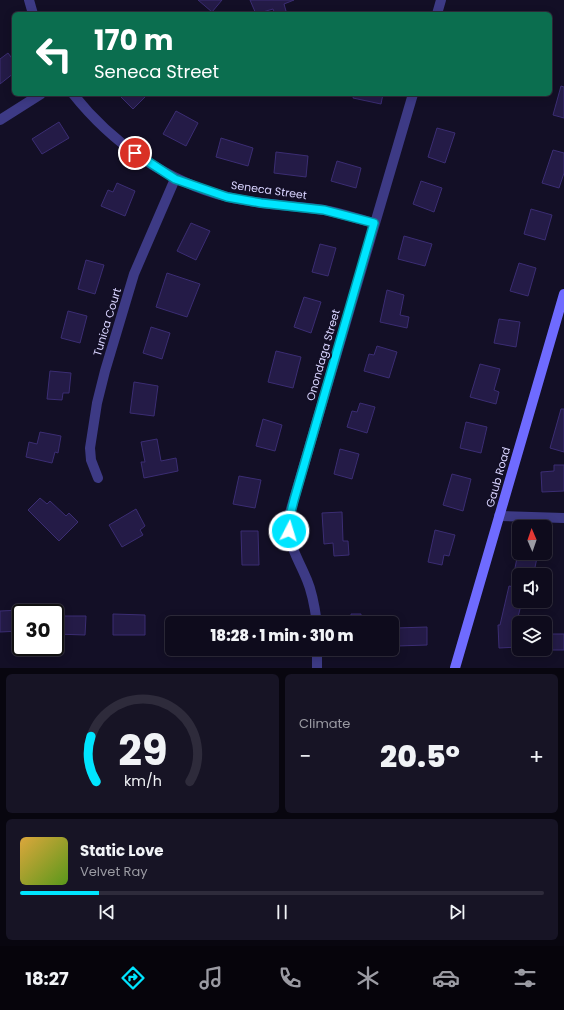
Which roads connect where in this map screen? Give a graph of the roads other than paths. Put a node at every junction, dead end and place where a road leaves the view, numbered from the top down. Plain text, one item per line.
1 (29, 0) edge
2 (441, 0) edge
3 (32, 12) edge
4 (438, 12) edge
5 (38, 96) edge
6 (75, 96) edge
7 (412, 96) edge
8 (0, 120) edge
9 (175, 179) junction
10 (374, 223) junction
11 (564, 294) edge
12 (98, 478) dead end
13 (499, 516) junction
14 (564, 518) edge
15 (316, 616) edge
16 (317, 656) edge
17 (317, 668) edge
18 (455, 668) edge

1 - 3 street
2 - 4 street
5 - 8 street
6 - 9 street, Seneca Street
7 - 10 street, Onondaga Street
9 - 10 street, Seneca Street
9 - 12 street, Tunica Court
10 - 15 street, Onondaga Street
11 - 13 street, Gaub Road
13 - 14 street
13 - 18 street, Gaub Road
16 - 17 street

